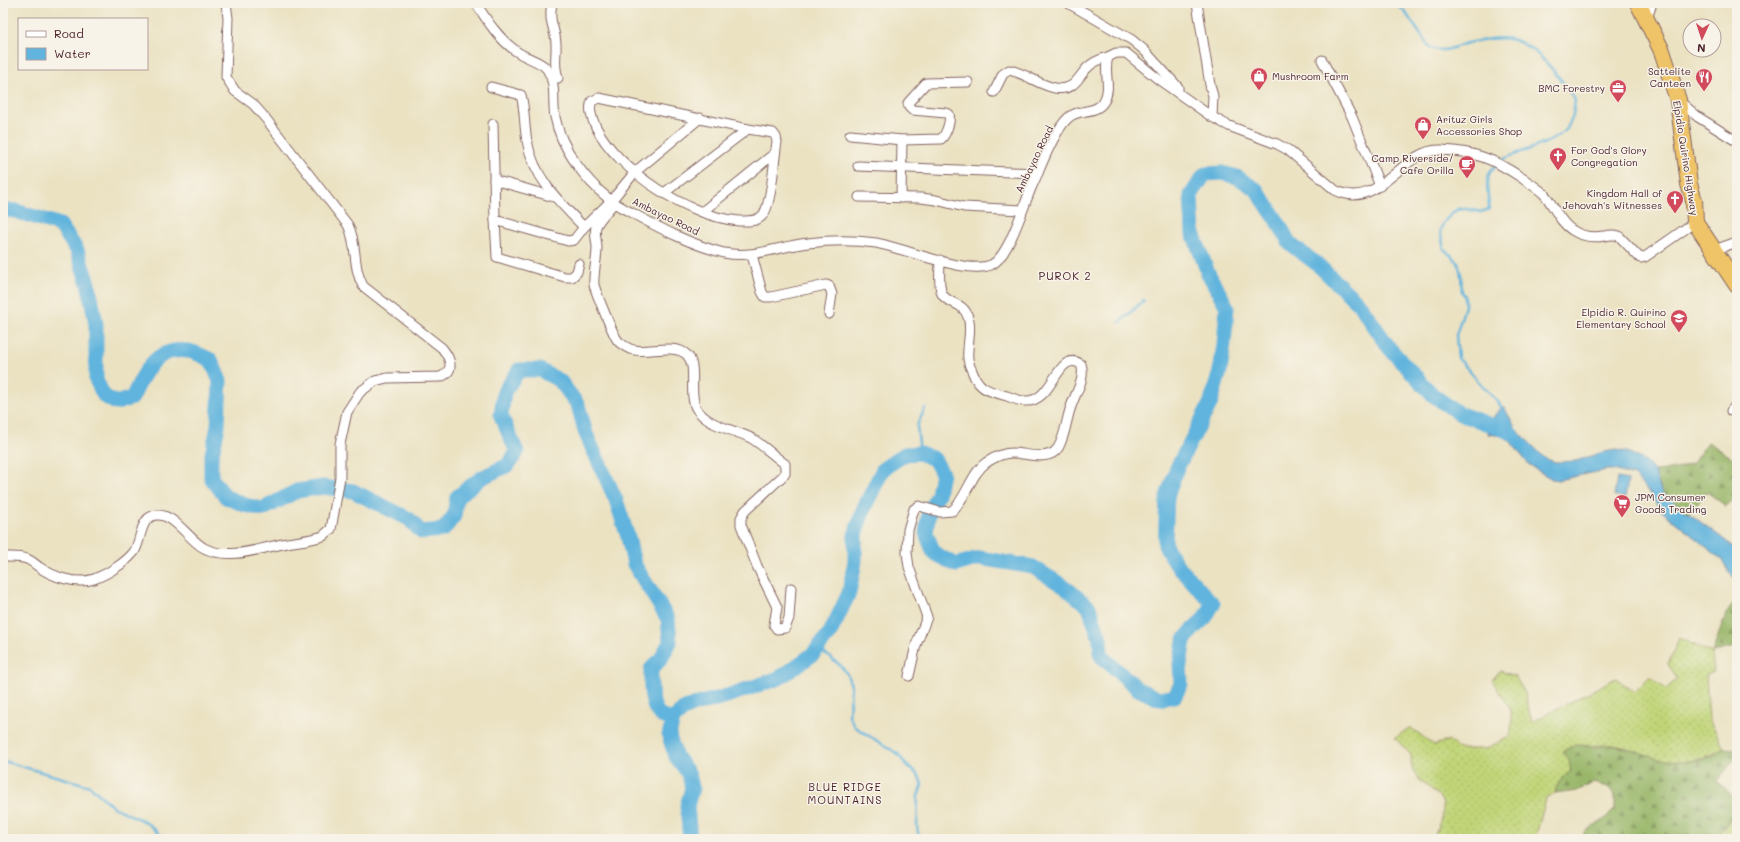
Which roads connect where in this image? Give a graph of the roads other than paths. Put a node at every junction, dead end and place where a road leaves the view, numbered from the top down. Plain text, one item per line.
1 (226, 3) edge
2 (476, 3) edge
3 (552, 3) edge
4 (1068, 3) edge
5 (1197, 3) edge
6 (1638, 3) edge
7 (1652, 3) edge
8 (1647, 20) junction
9 (1108, 57) junction
10 (1322, 60) dead end
11 (558, 78) dead end
12 (968, 82) dead end
13 (491, 87) dead end
14 (994, 92) dead end
15 (1179, 94) junction
16 (1678, 100) junction
17 (1212, 117) junction
18 (700, 118) junction
19 (493, 124) dead end
20 (748, 129) junction
21 (850, 135) dead end
22 (1737, 139) edge
23 (902, 140) junction
24 (775, 153) junction
25 (858, 166) dead end
26 (901, 169) junction
27 (635, 172) junction
28 (1038, 173) junction
29 (494, 180) junction
30 (1380, 186) junction
31 (664, 193) junction
32 (554, 197) junction
33 (859, 197) dead end
34 (901, 198) junction
35 (613, 202) junction
36 (1022, 210) junction
37 (702, 212) junction
38 (495, 220) junction
39 (1695, 222) junction
40 (584, 227) junction
41 (1737, 242) edge
42 (1714, 250) junction
43 (752, 255) junction
44 (940, 260) junction
45 (579, 264) dead end
46 (1737, 285) edge
47 (829, 314) dead end
48 (3, 558) edge
49 (791, 588) dead end
50 (909, 676) dead end

1 - 48 street
2 - 35 street, Ambayao Road
3 - 11 street
4 - 15 street
5 - 17 street
6 - 8 highway, Elpidio Quirino Highway
7 - 8 street
8 - 16 highway, Elpidio Quirino Highway
9 - 14 street
9 - 15 street
9 - 28 street, Ambayao Road
10 - 30 street
12 - 23 street
13 - 32 street
15 - 17 street
16 - 22 street
16 - 39 highway, Elpidio Quirino Highway
17 - 30 street
18 - 20 street
18 - 27 street
18 - 27 street
19 - 29 street
20 - 24 street
20 - 31 street
21 - 23 street
23 - 26 street
24 - 37 street
24 - 37 street
25 - 26 street
26 - 28 street
26 - 34 street
27 - 31 street
27 - 35 street
28 - 36 street, Ambayao Road
29 - 32 street
29 - 38 street
30 - 39 street
31 - 37 street
32 - 40 street
33 - 34 street
34 - 36 street
35 - 40 street
35 - 43 street, Ambayao Road
35 - 49 street
36 - 44 street, Ambayao Road
38 - 40 street
38 - 45 street
39 - 42 highway, Elpidio Quirino Highway
41 - 42 street
42 - 46 highway, Elpidio Quirino Highway
43 - 44 street, Ambayao Road
43 - 47 street
44 - 50 street

